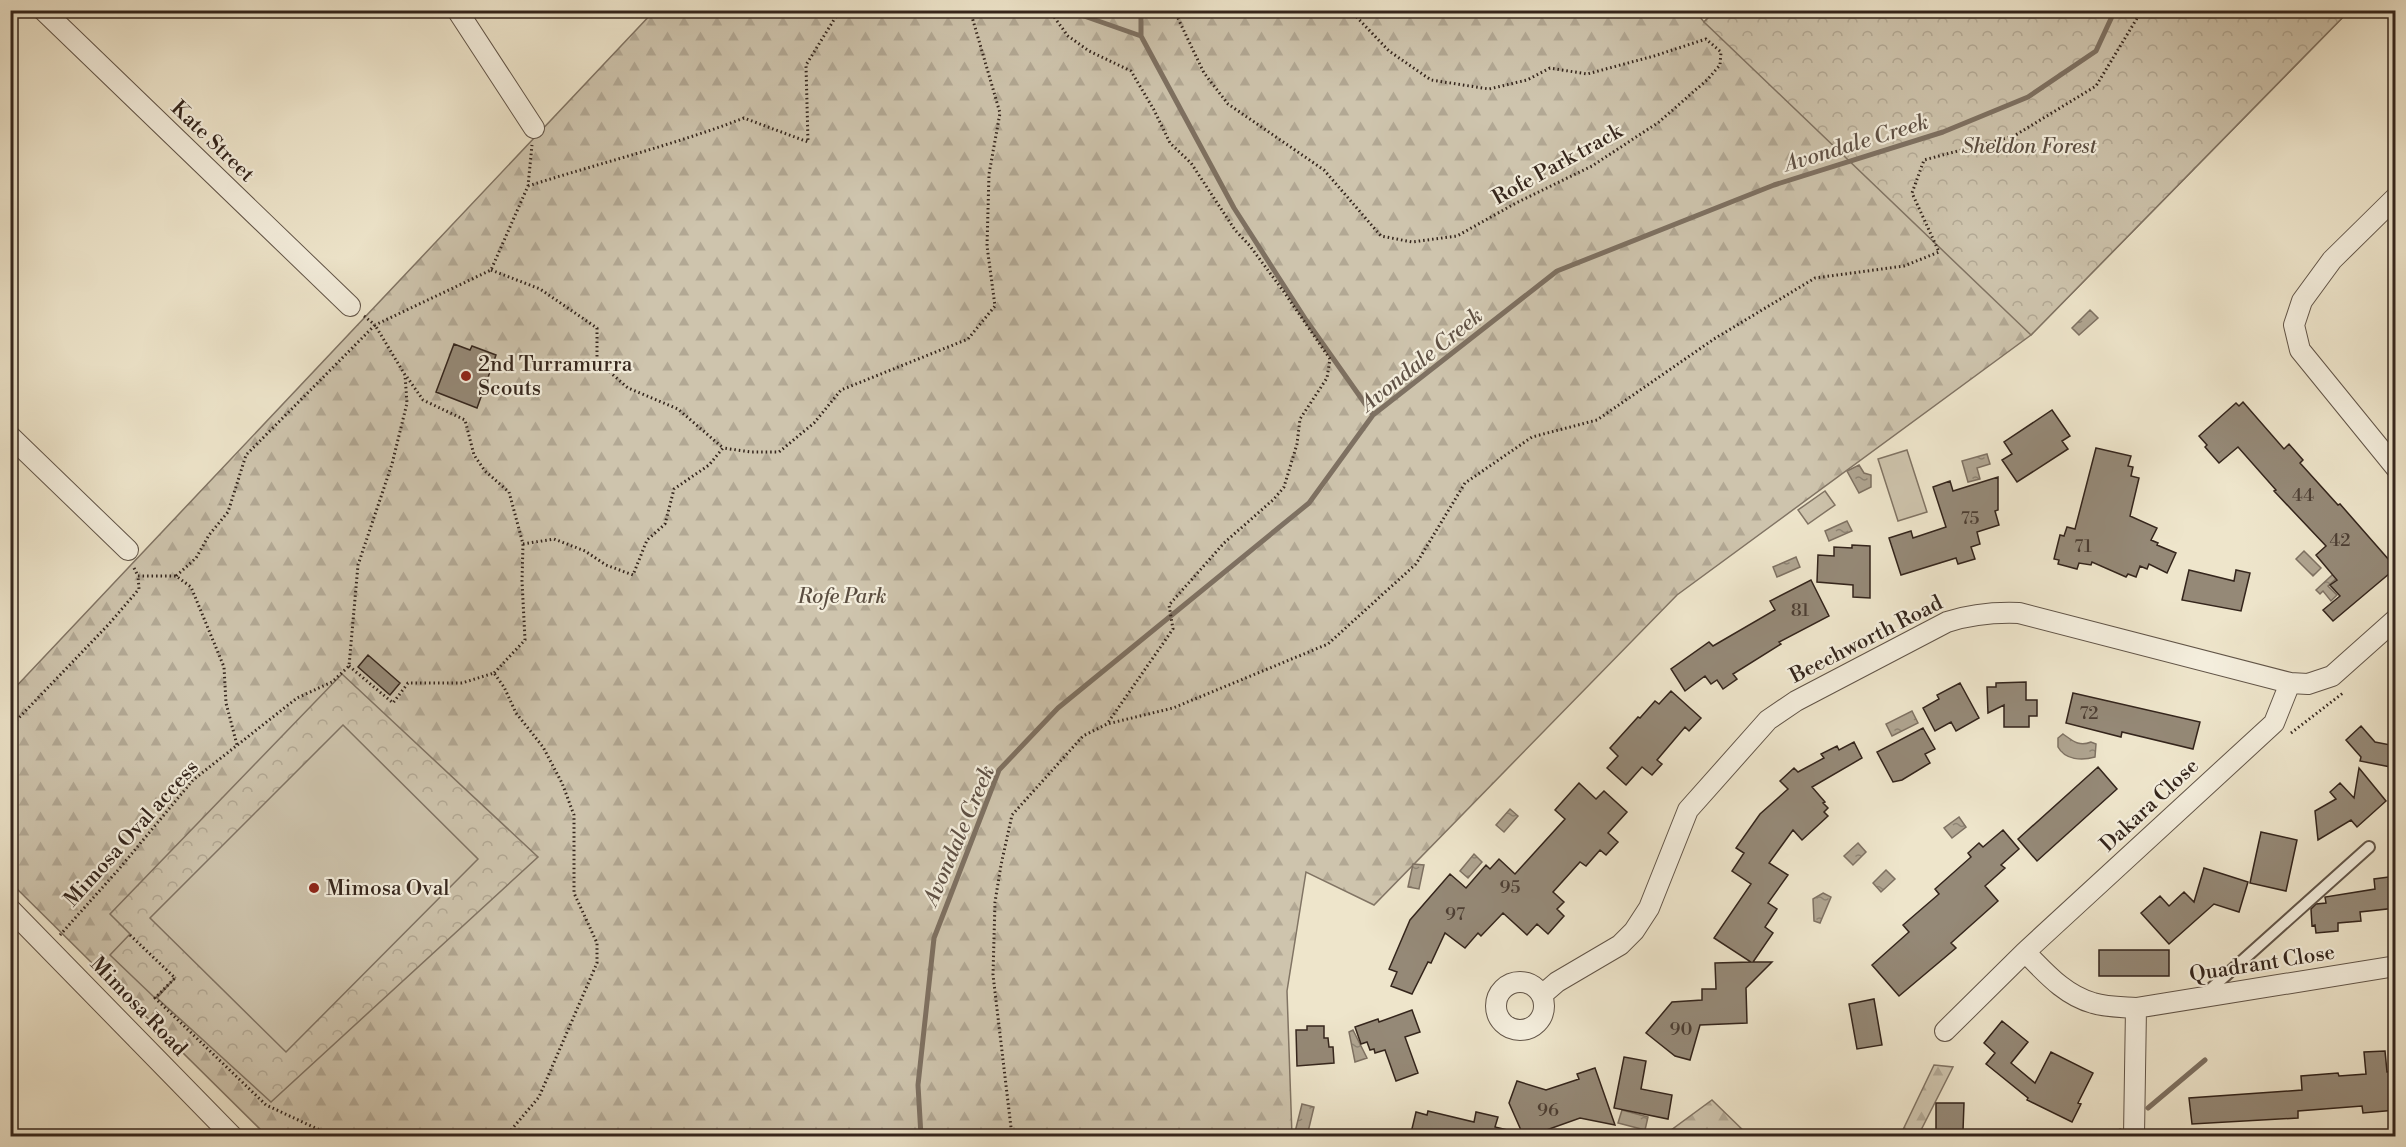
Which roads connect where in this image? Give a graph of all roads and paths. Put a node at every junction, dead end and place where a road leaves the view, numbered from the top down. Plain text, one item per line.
1 (43, 10) edge
2 (457, 10) edge
3 (840, 10) edge
4 (970, 10) edge
5 (1049, 10) edge
6 (1174, 10) edge
7 (1350, 10) edge
8 (2142, 10) edge
9 (534, 128) joint
10 (528, 186) junction
11 (2396, 197) edge
12 (491, 270) junction
13 (350, 306) joint
14 (375, 325) junction
15 (405, 375) junction
16 (10, 436) edge
17 (723, 448) junction
18 (2396, 468) edge
19 (523, 544) junction
20 (128, 550) joint
21 (138, 576) junction
22 (176, 576) junction
23 (2396, 619) edge
24 (349, 666) junction
25 (494, 673) junction
26 (2290, 683) junction
27 (1107, 724) junction
28 (10, 727) edge
29 (237, 745) junction
30 (2369, 847) dead end
31 (10, 909) edge
32 (130, 935) dead end
33 (48, 947) junction
34 (2025, 952) junction
35 (2396, 966) edge
36 (1542, 994) dead end
37 (2202, 997) junction
38 (2136, 1008) junction
39 (1945, 1031) dead end
40 (323, 1134) edge
41 (232, 1137) edge
42 (330, 1137) edge
43 (506, 1137) edge
44 (1012, 1137) edge
45 (2134, 1137) edge

1 - 13 street, Kate Street
2 - 9 street
3 - 10 path
4 - 17 path
5 - 27 path
6 - 7 path, Rofe Park track
8 - 27 path
9 - 10 path
10 - 12 path
11 - 18 street
12 - 14 path
12 - 17 path
13 - 14 path
14 - 15 path
14 - 22 path
15 - 19 path
15 - 24 path
16 - 20 street
17 - 19 path
19 - 25 path
20 - 21 path
21 - 22 path
21 - 28 path
22 - 29 path
23 - 26 street, Beechworth Road
24 - 25 path
24 - 29 path, Mimosa Oval access
25 - 43 path
26 - 34 street, Dakara Close
26 - 36 street, Beechworth Road
27 - 44 path
29 - 33 path, Mimosa Oval access
30 - 37 lane
31 - 33 street, Mimosa Road
32 - 40 path
33 - 41 street, Mimosa Road
34 - 38 street
34 - 39 street, Dakara Close
35 - 37 street, Quadrant Close
37 - 38 street, Quadrant Close
38 - 45 street
40 - 42 path

